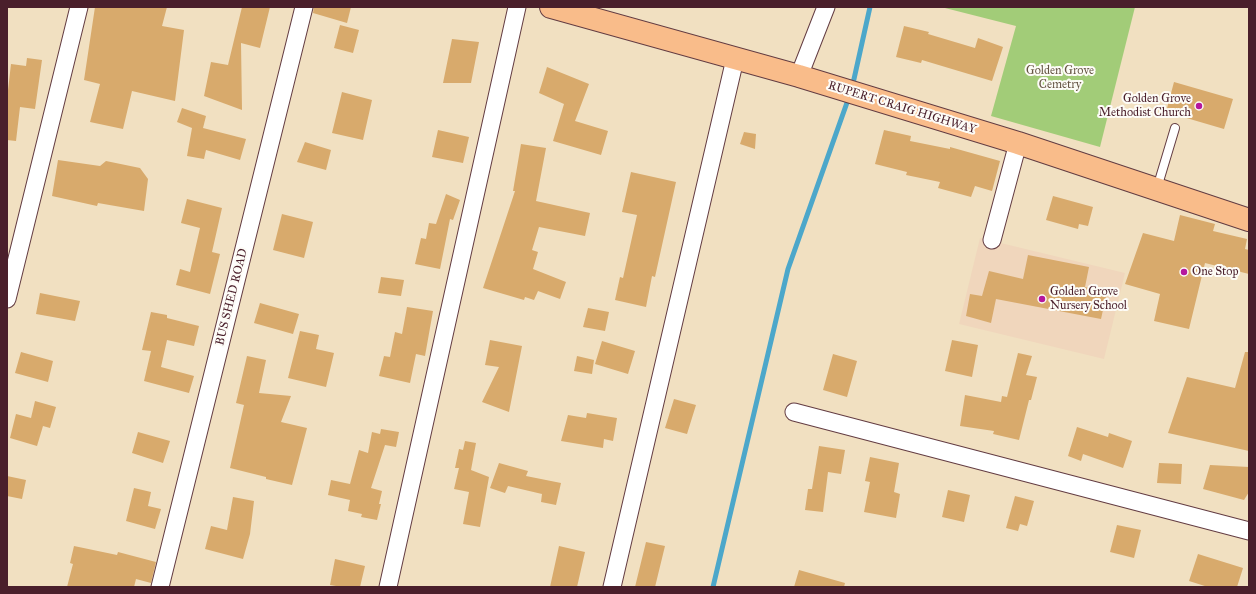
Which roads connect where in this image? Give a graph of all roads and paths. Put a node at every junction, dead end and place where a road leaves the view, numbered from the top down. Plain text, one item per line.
1 (79, 7) edge
2 (304, 7) edge
3 (517, 7) edge
4 (551, 7) edge
5 (826, 7) edge
6 (735, 59) junction
7 (800, 76) junction
8 (1175, 128) dead end
9 (1018, 143) junction
10 (1157, 188) junction
11 (1249, 220) edge
12 (992, 240) dead end
13 (7, 300) edge
14 (794, 412) dead end
15 (1249, 530) edge
16 (160, 587) edge
17 (388, 587) edge
18 (612, 587) edge

1 - 13 street
2 - 16 street, BUS SHED ROAD
3 - 17 street
4 - 6 main road, RUPERT CRAIG HIGHWAY
5 - 7 street
6 - 7 main road, RUPERT CRAIG HIGHWAY
6 - 18 street
7 - 9 main road, RUPERT CRAIG HIGHWAY
8 - 10 lane
9 - 10 main road, RUPERT CRAIG HIGHWAY
9 - 12 street
10 - 11 main road, RUPERT CRAIG HIGHWAY
14 - 15 street

